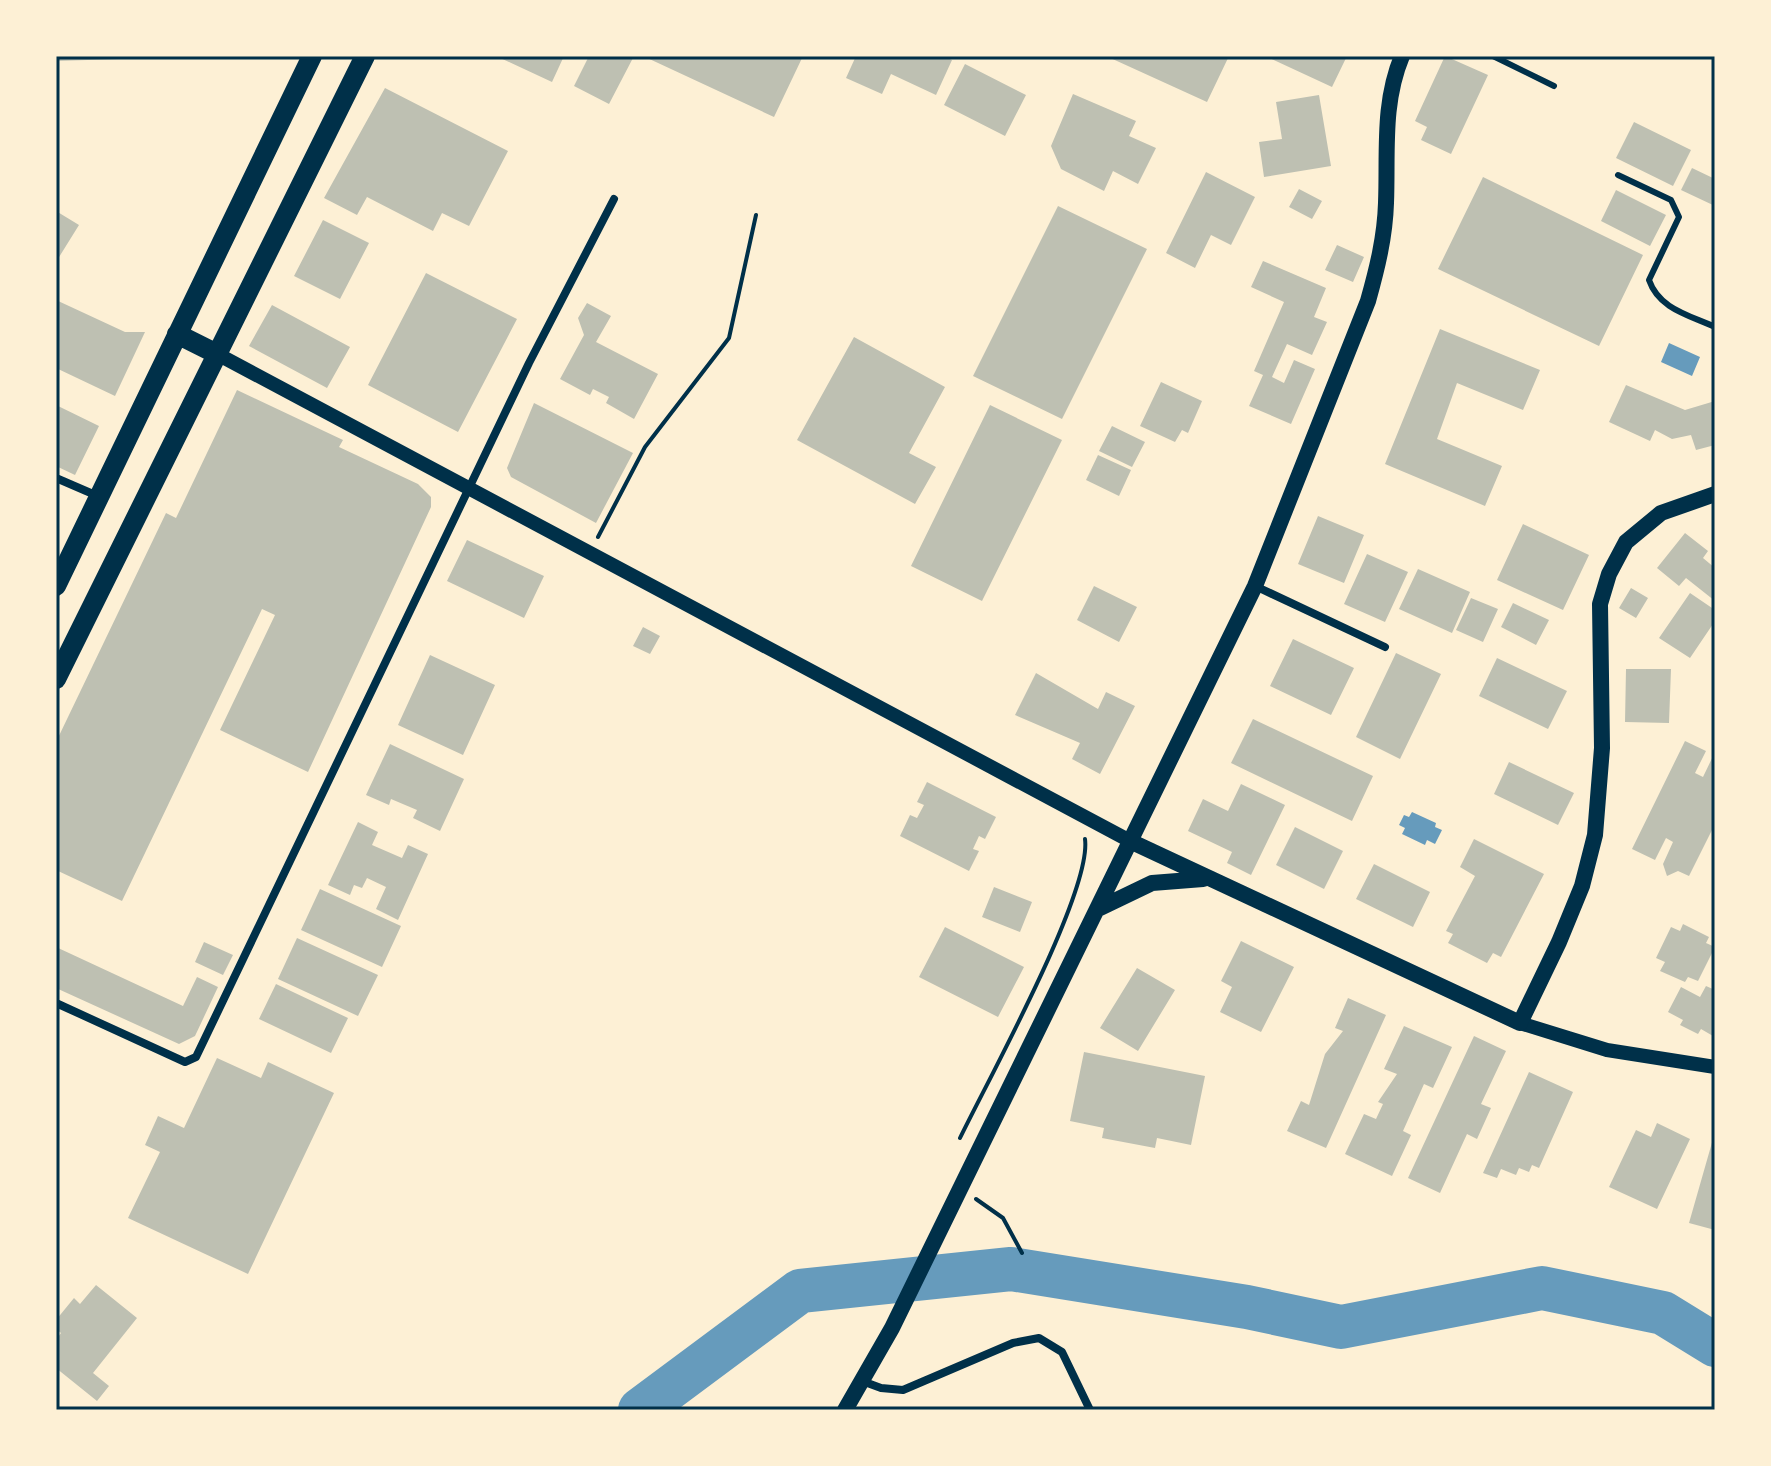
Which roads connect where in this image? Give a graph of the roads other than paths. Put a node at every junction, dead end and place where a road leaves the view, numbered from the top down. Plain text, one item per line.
1 (312, 56) edge
2 (365, 56) edge
3 (1402, 56) edge
4 (1493, 56) edge
5 (1554, 86) dead end
6 (1618, 175) dead end
7 (614, 199) dead end
8 (1715, 327) edge
9 (177, 334) junction
10 (219, 355) junction
11 (56, 478) edge
12 (469, 488) junction
13 (1715, 494) edge
14 (100, 498) junction
15 (56, 586) edge
16 (1255, 586) junction
17 (1385, 647) dead end
18 (56, 679) edge
19 (1132, 842) junction
20 (1208, 879) junction
21 (1099, 909) junction
22 (56, 1003) edge
23 (1520, 1023) junction
24 (1715, 1067) edge
25 (862, 1381) junction
26 (845, 1410) edge
27 (1090, 1410) edge

1 - 9 main road
2 - 10 main road
3 - 16 main road
4 - 5 lane
6 - 8 lane
7 - 12 street
9 - 10 main road
9 - 14 main road
10 - 12 street
10 - 18 main road
11 - 14 street
12 - 19 street
12 - 22 street
13 - 23 main road
14 - 15 main road
16 - 17 street
16 - 19 main road
19 - 20 main road
19 - 21 main road
20 - 21 main road
20 - 23 main road
21 - 25 main road
23 - 24 street
25 - 26 main road
25 - 27 street

